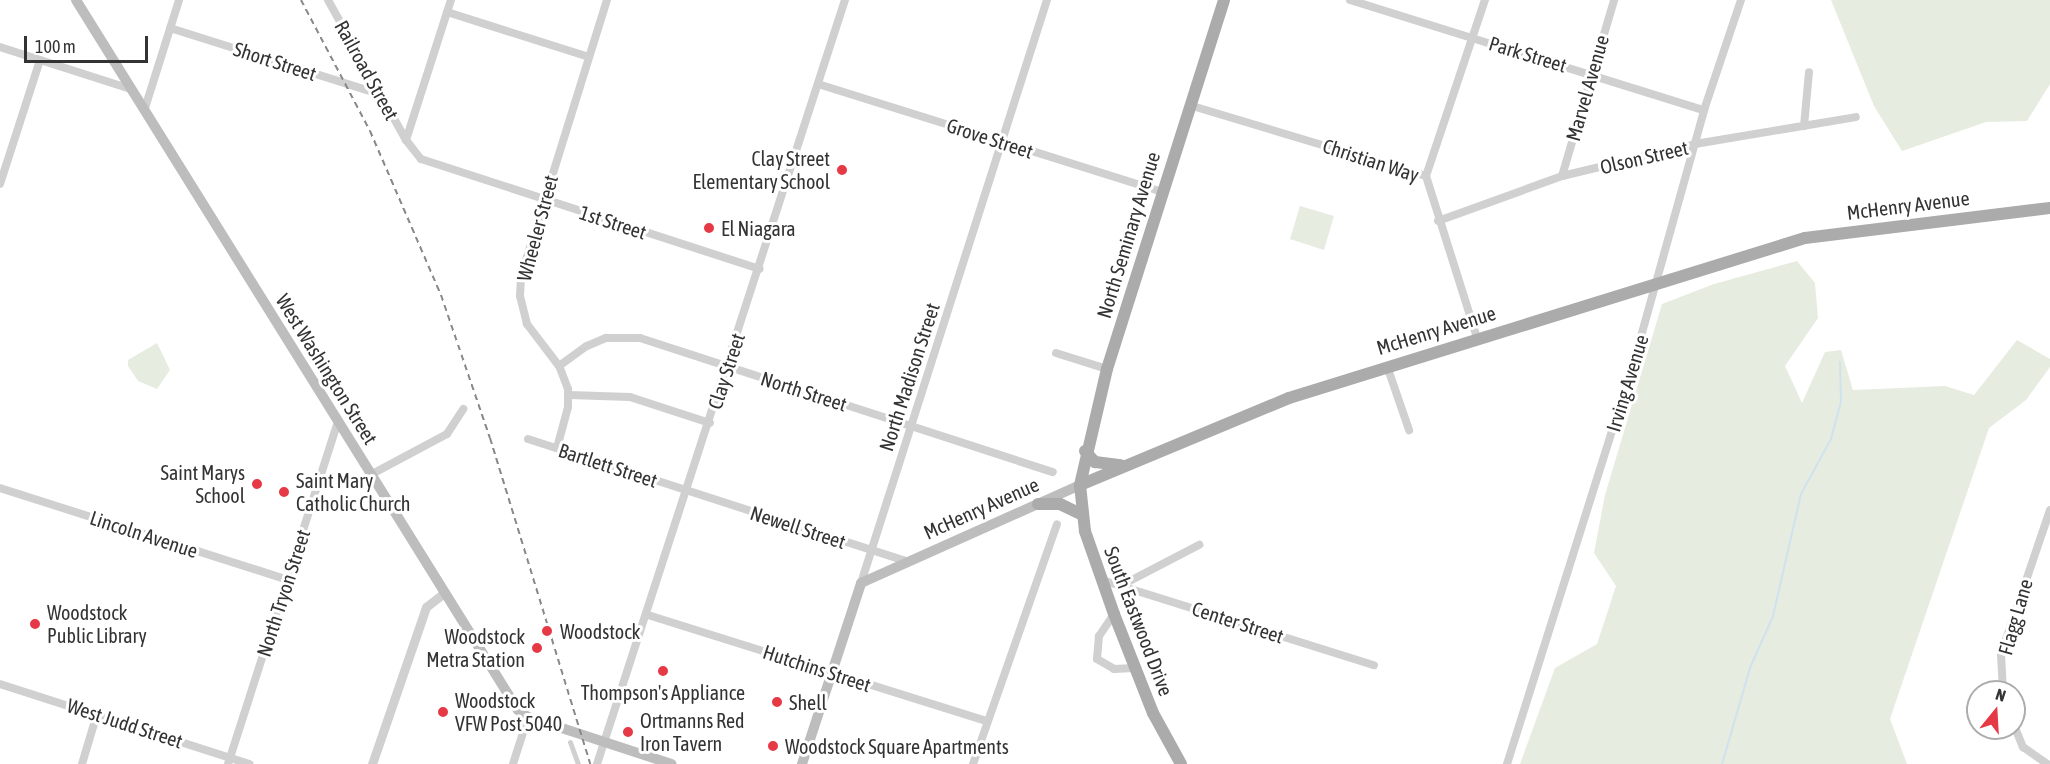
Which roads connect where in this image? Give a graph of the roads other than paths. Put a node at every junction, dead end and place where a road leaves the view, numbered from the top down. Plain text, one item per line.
1 (76, 0) edge
2 (179, 0) edge
3 (328, 0) edge
4 (451, 0) edge
5 (607, 0) edge
6 (845, 0) edge
7 (1047, 0) edge
8 (1224, 0) edge
9 (1352, 0) edge
10 (1485, 0) edge
11 (1614, 0) edge
12 (1741, 0) edge
13 (447, 12) junction
14 (170, 28) junction
15 (1473, 37) junction
16 (0, 47) edge
17 (589, 57) junction
18 (40, 60) junction
19 (1809, 72) dead end
20 (1589, 73) junction
21 (818, 84) junction
22 (133, 89) junction
23 (379, 94) junction
24 (1190, 105) junction
25 (145, 108) junction
26 (1704, 110) junction
27 (1856, 117) dead end
28 (1804, 126) junction
29 (406, 140) junction
30 (1001, 141) junction
31 (1695, 144) junction
32 (1426, 176) junction
33 (1562, 176) junction
34 (0, 184) edge
35 (1162, 192) junction
36 (543, 199) junction
37 (2050, 208) edge
38 (1438, 220) junction
39 (760, 269) junction
40 (1657, 282) junction
41 (1477, 338) junction
42 (1056, 353) dead end
43 (559, 366) junction
44 (728, 366) junction
45 (1387, 366) junction
46 (1107, 369) junction
47 (569, 395) junction
48 (463, 409) dead end
49 (338, 421) junction
50 (710, 423) junction
51 (912, 425) junction
52 (1409, 430) dead end
53 (528, 439) dead end
54 (557, 448) junction
55 (1085, 450) junction
56 (1125, 465) junction
57 (1053, 472) dead end
58 (372, 474) junction
59 (1080, 485) junction
60 (0, 488) edge
61 (688, 491) junction
62 (1038, 504) junction
63 (2050, 510) edge
64 (1083, 515) junction
65 (1057, 524) dead end
66 (1199, 544) dead end
67 (872, 550) junction
68 (908, 562) junction
69 (288, 580) junction
70 (1102, 580) junction
71 (861, 583) junction
72 (1124, 584) junction
73 (444, 593) junction
74 (1114, 614) junction
75 (648, 615) junction
76 (1374, 665) dead end
77 (1134, 668) junction
78 (832, 672) junction
79 (2003, 680) edge
80 (0, 684) edge
81 (98, 714) junction
82 (528, 717) junction
83 (987, 722) junction
84 (2020, 740) edge
85 (570, 742) dead end
86 (605, 742) junction
87 (229, 761) edge
88 (666, 763) edge
89 (82, 764) edge
90 (249, 764) edge
91 (372, 764) edge
92 (513, 764) edge
93 (578, 764) edge
94 (597, 764) edge
95 (802, 764) edge
96 (973, 764) edge
97 (1181, 764) edge
98 (1507, 764) edge
99 (2047, 764) edge

1 - 22 main road, West Washington Street
2 - 14 street
3 - 23 street, Railroad Street
4 - 13 street
5 - 17 street, Wheeler Street
6 - 21 street, Clay Street
7 - 30 street, North Madison Street
8 - 24 main road, North Seminary Avenue
9 - 15 street, Park Street
10 - 15 street
11 - 20 street, Marvel Avenue
12 - 26 street, Irving Avenue
13 - 17 street
13 - 29 street
14 - 23 street, Short Street
14 - 25 street
15 - 20 street, Park Street
15 - 32 street
16 - 18 street
17 - 36 street, Wheeler Street
18 - 22 street
18 - 34 street
19 - 28 street
20 - 26 street, Park Street
20 - 33 street, Marvel Avenue
21 - 30 street, Grove Street
21 - 39 street, Clay Street
22 - 25 main road, West Washington Street
23 - 29 street, Railroad Street
24 - 32 street, Christian Way
24 - 35 main road, North Seminary Avenue
25 - 49 main road, West Washington Street
26 - 31 street, Irving Avenue
27 - 28 street, Olson Street
28 - 31 street, Olson Street
29 - 36 street, 1st Street
30 - 35 street, Grove Street
30 - 51 street, North Madison Street
31 - 33 street, Olson Street
31 - 40 street, Irving Avenue
32 - 38 street, Christian Way
33 - 38 street, Olson Street
35 - 46 main road, North Seminary Avenue
36 - 39 street, 1st Street
36 - 43 street, Wheeler Street
37 - 40 main road, McHenry Avenue
38 - 41 street, Christian Way
39 - 44 street, Clay Street
40 - 41 main road, McHenry Avenue
40 - 98 street, Irving Avenue
41 - 45 main road, McHenry Avenue
42 - 46 street
43 - 44 street, North Street
43 - 47 street, Wheeler Street
44 - 50 street, Clay Street
44 - 51 street, North Street
45 - 52 street
45 - 56 main road, McHenry Avenue
46 - 55 main road, North Seminary Avenue
47 - 50 street
47 - 54 street
48 - 58 street
49 - 58 main road, West Washington Street
49 - 69 street, North Tryon Street
50 - 61 street, Clay Street
51 - 57 street, North Street
51 - 67 street, North Madison Street
53 - 54 street, Bartlett Street
54 - 61 street, Bartlett Street
55 - 56 main road
55 - 59 main road, North Seminary Avenue
56 - 59 main road, McHenry Avenue
58 - 73 main road, West Washington Street
59 - 62 main road, McHenry Avenue
59 - 64 main road, South Eastwood Drive
60 - 69 street, Lincoln Avenue
61 - 67 street, Newell Street
61 - 75 street, Clay Street
62 - 64 main road
62 - 68 main road, McHenry Avenue
63 - 79 street, Flagg Lane
64 - 70 main road, South Eastwood Drive
65 - 83 street
66 - 72 street
67 - 68 street, Newell Street
67 - 71 street, North Madison Street
68 - 71 main road, McHenry Avenue
69 - 87 street, North Tryon Street
70 - 72 street, Center Street
70 - 74 main road, South Eastwood Drive
71 - 78 main road, North Madison Street
72 - 76 street, Center Street
73 - 82 main road, West Washington Street
73 - 91 street
74 - 77 main road, South Eastwood Drive
74 - 77 street
75 - 78 street, Hutchins Street
75 - 86 street, Clay Street
77 - 97 main road, South Eastwood Drive
78 - 83 street, Hutchins Street
78 - 95 main road, North Madison Street
80 - 81 street, West Judd Street
81 - 87 street, West Judd Street
81 - 89 street
82 - 86 main road, West Washington Street
82 - 92 street
83 - 96 street
84 - 99 street
85 - 93 street
86 - 88 main road, West Washington Street
86 - 94 street, Clay Street
87 - 90 street, West Judd Street

